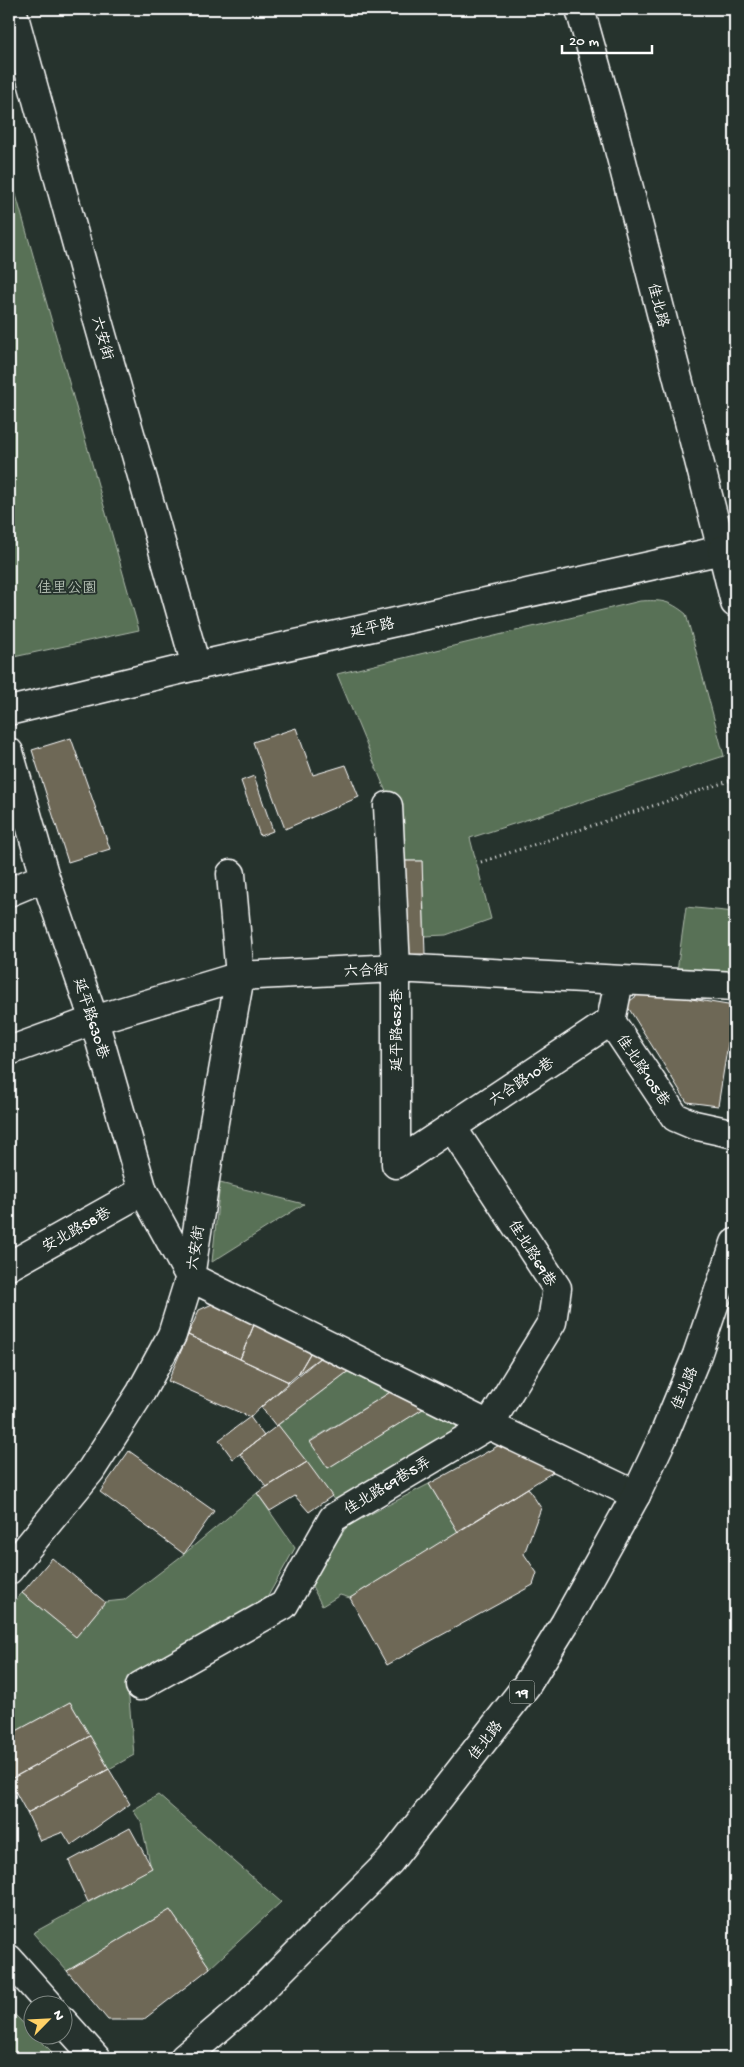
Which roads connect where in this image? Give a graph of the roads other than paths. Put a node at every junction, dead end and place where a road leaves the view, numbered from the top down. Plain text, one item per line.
1 (12, 9) edge
2 (580, 9) edge
3 (729, 548) edge
4 (735, 603) edge
5 (196, 666) junction
6 (9, 711) edge
7 (9, 752) edge
8 (388, 806) dead end
9 (231, 874) dead end
10 (45, 877) junction
11 (9, 892) edge
12 (396, 968) junction
13 (240, 976) junction
14 (618, 980) junction
15 (735, 986) edge
16 (94, 1020) junction
17 (611, 1022) junction
18 (9, 1051) edge
19 (735, 1134) edge
20 (459, 1138) dead end
21 (396, 1164) joint
22 (143, 1191) junction
23 (735, 1243) edge
24 (9, 1266) edge
25 (190, 1277) junction
26 (489, 1425) junction
27 (636, 1495) junction
28 (9, 1570) edge
29 (140, 1686) dead end
30 (13, 1972) edge
31 (38, 1994) edge
32 (72, 2031) edge
33 (96, 2058) edge
34 (184, 2058) edge

1 - 5 street, 六安街
2 - 3 street, 佳北路
3 - 4 street, 佳北路
3 - 5 street, 延平路
5 - 6 street, 延平路
7 - 10 street, 延平路630巷
8 - 12 street, 延平路652巷
9 - 13 street, 六安街
10 - 11 street
10 - 16 street, 延平路630巷
12 - 13 street, 六合街
12 - 14 street, 六合街
12 - 21 street, 延平路652巷
13 - 16 street, 六合街
13 - 25 street, 六安街
14 - 15 street, 六合街
14 - 17 street
16 - 18 street, 六合街
16 - 22 street, 延平路630巷
17 - 19 street, 佳北路105巷
17 - 21 street, 六合路10巷
20 - 26 street, 佳北路69巷
22 - 24 street, 安北路58巷
22 - 25 street, 延平路630巷
23 - 27 street, 佳北路 / 19
25 - 26 street
25 - 28 street, 六安街
26 - 27 street
26 - 29 street, 佳北路69巷5弄
27 - 34 street, 佳北路 / 19
30 - 31 street
32 - 33 street

